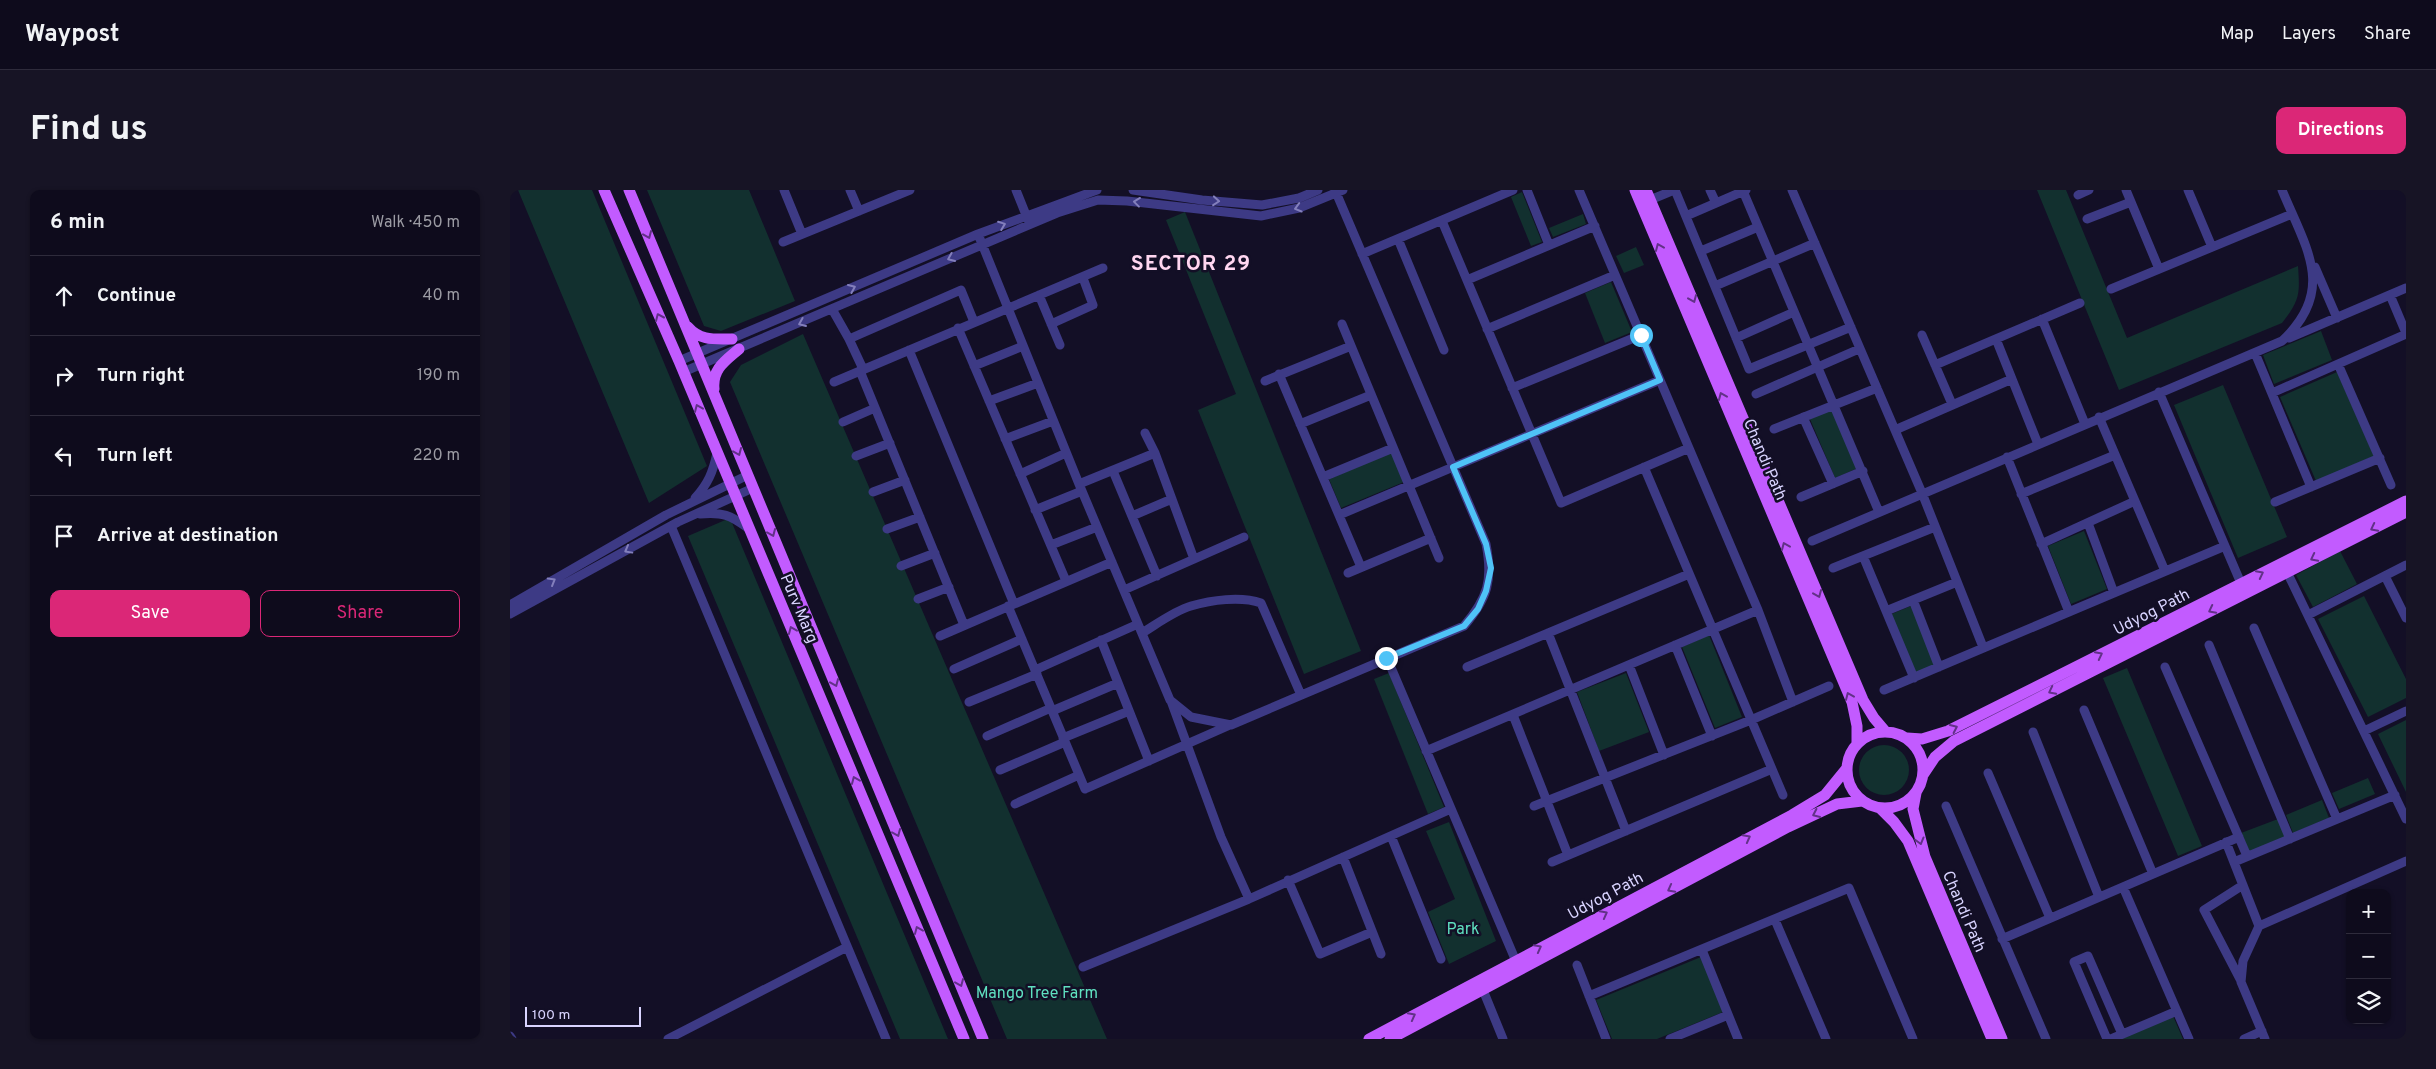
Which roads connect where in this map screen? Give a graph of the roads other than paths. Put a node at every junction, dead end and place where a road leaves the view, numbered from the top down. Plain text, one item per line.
1 (604, 190) edge
2 (629, 190) edge
3 (784, 190) edge
4 (850, 190) edge
5 (910, 190) edge
6 (1016, 190) edge
7 (1097, 190) edge
8 (1133, 190) edge
9 (1318, 190) edge
10 (1513, 190) edge
11 (1527, 190) edge
12 (1579, 190) edge
13 (1635, 190) edge
14 (1674, 190) edge
15 (1710, 190) edge
16 (1792, 190) edge
17 (2089, 190) edge
18 (2126, 190) edge
19 (2188, 190) edge
20 (2282, 190) edge
21 (1338, 191) edge
22 (1745, 191) edge
23 (2078, 194) dead end
24 (1648, 195) edge
25 (2131, 202) junction
26 (1716, 203) junction
27 (859, 211) junction
28 (2292, 214) junction
29 (1026, 215) junction
30 (1686, 216) junction
31 (2086, 219) dead end
32 (1442, 221) junction
33 (1031, 224) junction
34 (1595, 226) junction
35 (1758, 227) junction
36 (802, 234) junction
37 (978, 234) junction
38 (1398, 239) junction
39 (783, 242) dead end
40 (1815, 243) junction
41 (2305, 244) junction
42 (982, 245) junction
43 (1549, 245) junction
44 (2212, 247) junction
45 (1701, 251) junction
46 (1362, 254) junction
47 (1772, 261) junction
48 (1103, 268) dead end
49 (2159, 269) junction
50 (1615, 275) junction
51 (1083, 278) junction
52 (1467, 280) junction
53 (1715, 286) junction
54 (2406, 288) edge
55 (2111, 290) dead end
56 (1039, 294) junction
57 (2390, 295) junction
58 (2080, 303) dead end
59 (1008, 308) junction
60 (832, 309) junction
61 (1794, 312) junction
62 (2337, 318) junction
63 (2042, 319) junction
64 (974, 322) junction
65 (685, 324) junction
66 (1051, 324) junction
67 (1342, 324) dead end
68 (1850, 327) junction
69 (958, 328) junction
70 (1488, 329) junction
71 (2406, 334) edge
72 (1641, 335) junction
73 (1922, 335) dead end
74 (1736, 338) junction
75 (732, 339) junction
76 (849, 339) junction
77 (1996, 339) junction
78 (2282, 341) junction
79 (1807, 344) junction
80 (1060, 345) dead end
81 (1023, 346) junction
82 (1351, 346) junction
83 (739, 349) junction
84 (1859, 349) junction
85 (909, 350) junction
86 (1444, 350) dead end
87 (2255, 352) junction
88 (700, 359) junction
89 (1935, 364) junction
90 (2338, 364) junction
91 (974, 366) junction
92 (681, 367) junction
93 (1817, 367) junction
94 (862, 370) junction
95 (1279, 374) junction
96 (2012, 378) junction
97 (1660, 380) junction
98 (1265, 381) dead end
99 (834, 382) dead end
100 (1038, 383) junction
101 (1512, 388) junction
102 (1877, 388) junction
103 (2160, 392) junction
104 (2272, 393) junction
105 (1756, 394) dead end
106 (1371, 395) junction
107 (715, 396) junction
108 (989, 401) junction
109 (1952, 404) junction
110 (1835, 405) junction
111 (875, 408) junction
112 (1803, 417) junction
113 (2099, 417) junction
114 (1053, 421) junction
115 (843, 422) dead end
116 (1300, 424) junction
117 (2086, 424) junction
118 (1774, 429) dead end
119 (1894, 430) junction
120 (1146, 433) dead end
121 (1532, 434) junction
122 (1005, 439) junction
123 (890, 443) junction
124 (2038, 444) junction
125 (1393, 448) junction
126 (1689, 448) junction
127 (717, 453) junction
128 (1066, 453) junction
129 (1156, 453) junction
130 (2115, 454) junction
131 (856, 456) dead end
132 (2007, 458) junction
133 (2380, 458) junction
134 (1453, 467) junction
135 (1644, 467) junction
136 (1112, 471) junction
137 (1863, 471) junction
138 (1020, 474) junction
139 (748, 475) junction
140 (1323, 477) junction
141 (905, 480) junction
142 (729, 483) junction
143 (1833, 484) junction
144 (1409, 485) junction
145 (2391, 485) dead end
146 (2311, 487) junction
147 (753, 488) junction
148 (1080, 488) junction
149 (873, 492) dead end
150 (1922, 494) junction
151 (2021, 494) junction
152 (735, 496) junction
153 (1801, 497) dead end
154 (1172, 499) junction
155 (2135, 501) junction
156 (2406, 501) edge
157 (691, 502) junction
158 (2275, 502) dead end
159 (1036, 510) junction
160 (1879, 512) junction
161 (2406, 512) edge
162 (695, 514) junction
163 (1339, 515) junction
164 (1132, 516) junction
165 (920, 517) junction
166 (2088, 523) junction
167 (671, 526) junction
168 (1097, 527) junction
169 (1935, 527) junction
170 (748, 528) junction
171 (888, 529) dead end
172 (1244, 537) dead end
173 (1430, 538) junction
174 (1812, 541) dead end
175 (2041, 544) junction
176 (1051, 545) junction
177 (2226, 546) junction
178 (935, 553) junction
179 (1863, 556) junction
180 (1439, 558) dead end
181 (1194, 559) junction
182 (1112, 562) junction
183 (901, 566) dead end
184 (1361, 566) junction
185 (2406, 566) edge
186 (1833, 568) dead end
187 (2165, 571) junction
188 (2287, 572) junction
189 (1348, 573) dead end
190 (1689, 574) junction
191 (1157, 576) junction
192 (2385, 576) junction
193 (1066, 581) junction
194 (1957, 582) junction
195 (949, 587) junction
196 (2244, 588) junction
197 (1124, 590) junction
198 (2114, 593) junction
199 (918, 600) dead end
200 (1913, 600) junction
201 (510, 605) edge
202 (1011, 605) junction
203 (1758, 610) junction
204 (1886, 611) junction
205 (2069, 612) junction
206 (510, 614) edge
207 (2308, 615) junction
208 (2406, 618) edge
209 (964, 625) junction
210 (1140, 628) junction
211 (2254, 628) dead end
212 (1713, 629) junction
213 (1548, 633) junction
214 (940, 636) dead end
215 (1022, 639) junction
216 (1100, 640) junction
217 (1675, 645) junction
218 (2209, 645) dead end
219 (1983, 647) junction
220 (1386, 658) junction
221 (1629, 665) junction
222 (1467, 667) dead end
223 (1939, 667) junction
224 (2165, 668) dead end
225 (954, 669) dead end
226 (1036, 672) junction
227 (1914, 678) junction
228 (1118, 683) junction
229 (1829, 686) dead end
230 (1570, 690) junction
231 (1884, 690) dead end
232 (1300, 695) junction
233 (1170, 700) junction
234 (969, 702) dead end
235 (1792, 702) junction
236 (1051, 709) junction
237 (2084, 710) dead end
238 (1129, 711) junction
239 (2406, 711) edge
240 (1513, 715) junction
241 (1751, 720) junction
242 (1230, 725) junction
243 (1886, 731) junction
244 (2364, 731) junction
245 (2033, 732) dead end
246 (987, 736) dead end
247 (1712, 736) junction
248 (1907, 738) junction
249 (1064, 740) junction
250 (1857, 743) junction
251 (1187, 744) junction
252 (1426, 751) junction
253 (1664, 755) junction
254 (1149, 761) junction
255 (1772, 768) junction
256 (1847, 768) junction
257 (1000, 770) dead end
258 (1988, 773) dead end
259 (1079, 775) junction
260 (1923, 775) junction
261 (1605, 778) junction
262 (1916, 793) junction
263 (1784, 795) dead end
264 (2395, 795) junction
265 (1547, 801) junction
266 (1862, 801) junction
267 (1015, 804) dead end
268 (1534, 806) dead end
269 (1946, 806) dead end
270 (1880, 808) junction
271 (1451, 809) junction
272 (2337, 819) junction
273 (2406, 819) edge
274 (1626, 831) junction
275 (1390, 836) junction
276 (2239, 837) junction
277 (2290, 839) junction
278 (2226, 842) junction
279 (1568, 855) junction
280 (2248, 856) junction
281 (1343, 857) junction
282 (2406, 861) edge
283 (1552, 862) dead end
284 (2234, 862) junction
285 (2153, 874) junction
286 (1288, 880) junction
287 (2243, 885) junction
288 (2123, 888) junction
289 (2099, 897) junction
290 (1249, 899) junction
291 (2050, 918) junction
292 (1775, 920) junction
293 (2259, 926) junction
294 (1372, 932) junction
295 (2002, 939) junction
296 (847, 947) junction
297 (1702, 950) junction
298 (1381, 954) dead end
299 (1441, 959) dead end
300 (1517, 965) junction
301 (1576, 965) dead end
302 (1083, 967) dead end
303 (2241, 982) junction
304 (1483, 990) junction
305 (1589, 996) junction
306 (2177, 1011) junction
307 (1728, 1015) junction
308 (2122, 1034) junction
309 (2264, 1035) edge
310 (668, 1039) edge
311 (886, 1039) edge
312 (964, 1039) edge
313 (983, 1039) edge
314 (1369, 1039) edge
315 (1390, 1039) edge
316 (1503, 1039) edge
317 (1606, 1039) edge
318 (1670, 1039) edge
319 (1738, 1039) edge
320 (1826, 1039) edge
321 (1913, 1039) edge
322 (1992, 1039) edge
323 (2002, 1039) edge
324 (2046, 1039) edge
325 (2106, 1039) edge
326 (2111, 1039) edge
327 (2189, 1039) edge
328 (2244, 1039) edge

92 -> 1 main road, Purv Marg
2 -> 65 main road, Purv Marg
3 - 36 street
4 - 27 street
5 - 27 street
6 - 29 street
7 - 29 street
8 -> 9 street
10 - 32 street
11 - 43 street
12 - 34 street
250 -> 13 main road, Chandi Path
14 - 24 street
14 - 30 street
15 - 26 street
16 - 40 street
17 - 23 street
18 - 25 street
19 - 44 street
20 - 28 street
21 -> 33 street
21 - 46 street
22 - 26 street
22 - 35 street
24 -> 243 main road, Chandi Path
25 - 31 street
25 - 49 street
26 - 30 street
27 - 36 street
28 - 41 street
28 - 44 street
29 - 33 street
37 -> 29 street
30 - 45 street
32 - 38 street
32 - 52 street
33 - 42 street
34 - 43 street
34 - 50 street
35 - 45 street
35 - 47 street
36 - 39 street
37 - 42 street
75 -> 37 street
38 - 46 street
38 - 86 street
40 - 47 street
40 - 68 street
41 - 62 street
41 - 78 street
42 - 59 street
42 -> 60 street
43 - 52 street
44 - 49 street
45 - 53 street
46 - 134 street
47 - 53 street
47 - 61 street
48 - 51 street
49 - 55 street
50 - 70 street
50 - 72 street
51 - 56 street
51 - 66 street
52 - 70 street
53 - 74 street
54 - 57 street
56 - 59 street
56 - 66 street
57 - 62 street
57 - 71 street
58 - 63 street
59 - 64 street
59 - 81 street
60 - 76 street
60 -> 83 street
61 - 74 street
61 - 79 street
62 - 78 street
63 - 77 street
63 - 117 street
64 - 69 street
64 - 76 street
65 - 75 main road
65 - 88 main road, Purv Marg
66 - 80 street
67 - 82 street
68 - 79 street
68 - 84 street
69 - 85 street
69 - 91 street
70 - 101 street
71 - 90 street
72 - 97 street
72 - 101 street
73 - 89 street
74 - 79 street
75 - 88 street
76 - 94 street
77 - 89 street
77 - 96 street
78 - 87 street
79 - 93 street
81 - 91 street
81 - 100 street
82 - 95 street
82 - 106 street
83 - 88 street
83 - 107 main road
84 - 93 street
84 - 102 street
85 - 94 street
85 - 202 street
87 - 103 street
87 - 104 street
88 - 92 street
88 - 107 main road, Purv Marg
89 - 109 street
90 - 104 street
90 - 133 street
91 - 108 street
127 -> 92 main road, Purv Marg
93 - 105 street
93 - 110 street
94 - 99 street
94 - 111 street
95 - 98 street
95 - 116 street
96 - 109 street
96 - 124 street
97 - 121 street
97 - 126 street
100 - 108 street
100 - 114 street
101 - 121 street
102 - 110 street
102 - 119 street
103 - 113 street
103 - 177 street
104 - 146 street
106 - 116 street
106 - 125 street
107 -> 139 main road, Purv Marg
108 - 122 street
109 - 119 street
110 - 112 street
110 - 137 street
111 - 115 street
111 - 123 street
112 - 118 street
112 - 143 street
113 - 117 street
113 - 130 street
114 - 122 street
114 - 128 street
116 - 140 street
117 - 124 street
119 - 150 street
120 - 129 street
121 - 134 street
121 - 135 street
122 - 138 street
123 - 131 street
123 - 141 street
124 - 132 street
125 - 140 street
125 - 144 street
126 - 135 street
126 - 203 street
127 - 142 main road, Purv Marg
127 - 157 street
128 - 138 street
128 - 148 street
129 - 136 street
129 - 154 street
130 - 151 street
130 - 155 street
132 - 150 street
132 - 151 street
133 - 145 street
133 - 146 street
134 - 144 street
134 - 220 street
135 - 190 street
136 - 148 street
136 - 164 street
137 - 143 street
137 - 160 street
138 - 159 street
139 - 142 street
139 - 147 main road, Purv Marg
140 - 163 street
141 - 149 street
141 - 165 street
142 - 152 main road, Purv Marg
142 - 157 street
143 - 153 street
144 - 163 street
144 - 173 street
146 - 158 street
147 - 152 street
147 -> 313 main road, Purv Marg
148 - 159 street
148 - 168 street
150 - 160 street
150 - 169 street
151 - 175 street
152 - 162 street
152 - 170 main road, Purv Marg
154 - 164 street
154 - 181 street
155 - 166 street
155 - 187 street
196 -> 156 main road, Udyog Path
201 -> 157 street
159 - 176 street
160 - 174 street
161 -> 188 main road, Udyog Path
162 - 167 street
162 - 170 street
163 - 184 street
164 - 191 street
165 - 171 street
165 - 178 street
166 - 175 street
166 - 198 street
167 -> 206 street
167 - 296 street
168 - 176 street
168 - 182 street
169 - 179 street
169 - 194 street
312 -> 170 main road, Purv Marg
172 - 181 street
173 - 180 street
173 - 184 street
175 - 205 street
176 - 193 street
177 - 187 street
177 - 196 street
178 - 183 street
178 - 195 street
179 - 186 street
179 - 204 street
181 - 191 street
182 - 193 street
182 - 197 street
184 - 189 street
185 - 192 street
187 - 198 street
188 - 196 main road, Udyog Path
188 - 207 street
190 - 212 street
190 - 213 street
191 - 197 street
192 - 207 street
192 - 208 street
193 - 202 street
194 - 200 street
194 - 219 street
195 - 199 street
195 - 209 street
248 -> 196 main road, Udyog Path
196 -> 260 main road, Udyog Path
197 - 210 street
198 - 205 street
200 - 204 street
200 - 223 street
202 - 209 street
202 - 215 street
203 - 212 street
203 - 235 street
204 - 227 street
205 - 219 street
207 - 244 street
209 - 214 street
210 - 216 street
210 - 232 street
210 - 233 street
211 - 272 street
212 - 217 street
212 - 241 street
213 - 222 street
213 - 230 street
215 - 225 street
215 - 226 street
216 - 226 street
216 - 228 street
217 - 221 street
217 - 247 street
218 - 277 street
219 - 223 street
220 - 232 street
220 - 252 street
221 - 230 street
221 - 253 street
223 - 227 street
224 - 276 street
226 - 234 street
226 - 236 street
227 - 231 street
228 - 236 street
228 - 238 street
229 - 235 street
230 - 240 street
230 - 261 street
232 - 242 street
233 - 242 street
233 - 251 street
235 - 241 street
236 - 246 street
236 - 249 street
237 - 285 street
238 - 249 street
238 - 254 street
239 - 244 street
240 - 252 street
240 - 265 street
241 - 247 street
241 - 255 street
242 - 251 street
243 - 248 main road
243 - 250 main road
244 - 264 street
245 - 289 street
247 - 253 street
248 - 260 main road
249 - 257 street
249 - 259 street
250 - 256 main road
251 - 254 street
251 - 290 street
252 - 271 street
253 - 261 street
254 - 259 street
255 - 263 street
255 - 274 street
256 - 266 main road
300 -> 256 main road, Udyog Path
258 - 291 street
259 - 267 street
260 - 262 main road
261 - 265 street
261 - 274 street
262 - 270 main road
262 -> 323 main road, Chandi Path
264 - 272 street
264 - 273 street
265 - 268 street
265 - 279 street
266 - 270 main road
266 -> 300 main road, Udyog Path
269 - 295 street
270 - 322 main road, Chandi Path
271 - 275 street
271 - 300 street
272 - 277 street
274 - 279 street
275 - 281 street
275 - 299 street
276 - 278 street
276 - 280 street
277 - 280 street
278 - 284 street
278 - 285 street
279 - 283 street
280 - 284 street
281 - 286 street
281 - 294 street
282 - 293 street
284 - 287 street
285 - 288 street
286 - 290 street
286 - 294 street
287 - 293 street
287 - 303 street
288 - 289 street
288 - 306 street
289 - 291 street
290 - 302 street
291 - 295 street
292 - 297 street
292 - 320 street
292 - 321 street
293 - 303 street
294 - 298 street
295 - 324 street
296 - 310 street
296 - 311 street
297 - 305 street
297 - 307 street
300 - 304 main road, Udyog Path
314 -> 300 main road, Udyog Path
301 - 305 street
303 - 309 street
304 - 315 main road, Udyog Path
304 - 316 street
305 - 317 street
306 - 308 street
306 - 327 street
307 - 318 street
307 - 319 street
308 - 325 street
308 - 326 street
309 - 328 street

